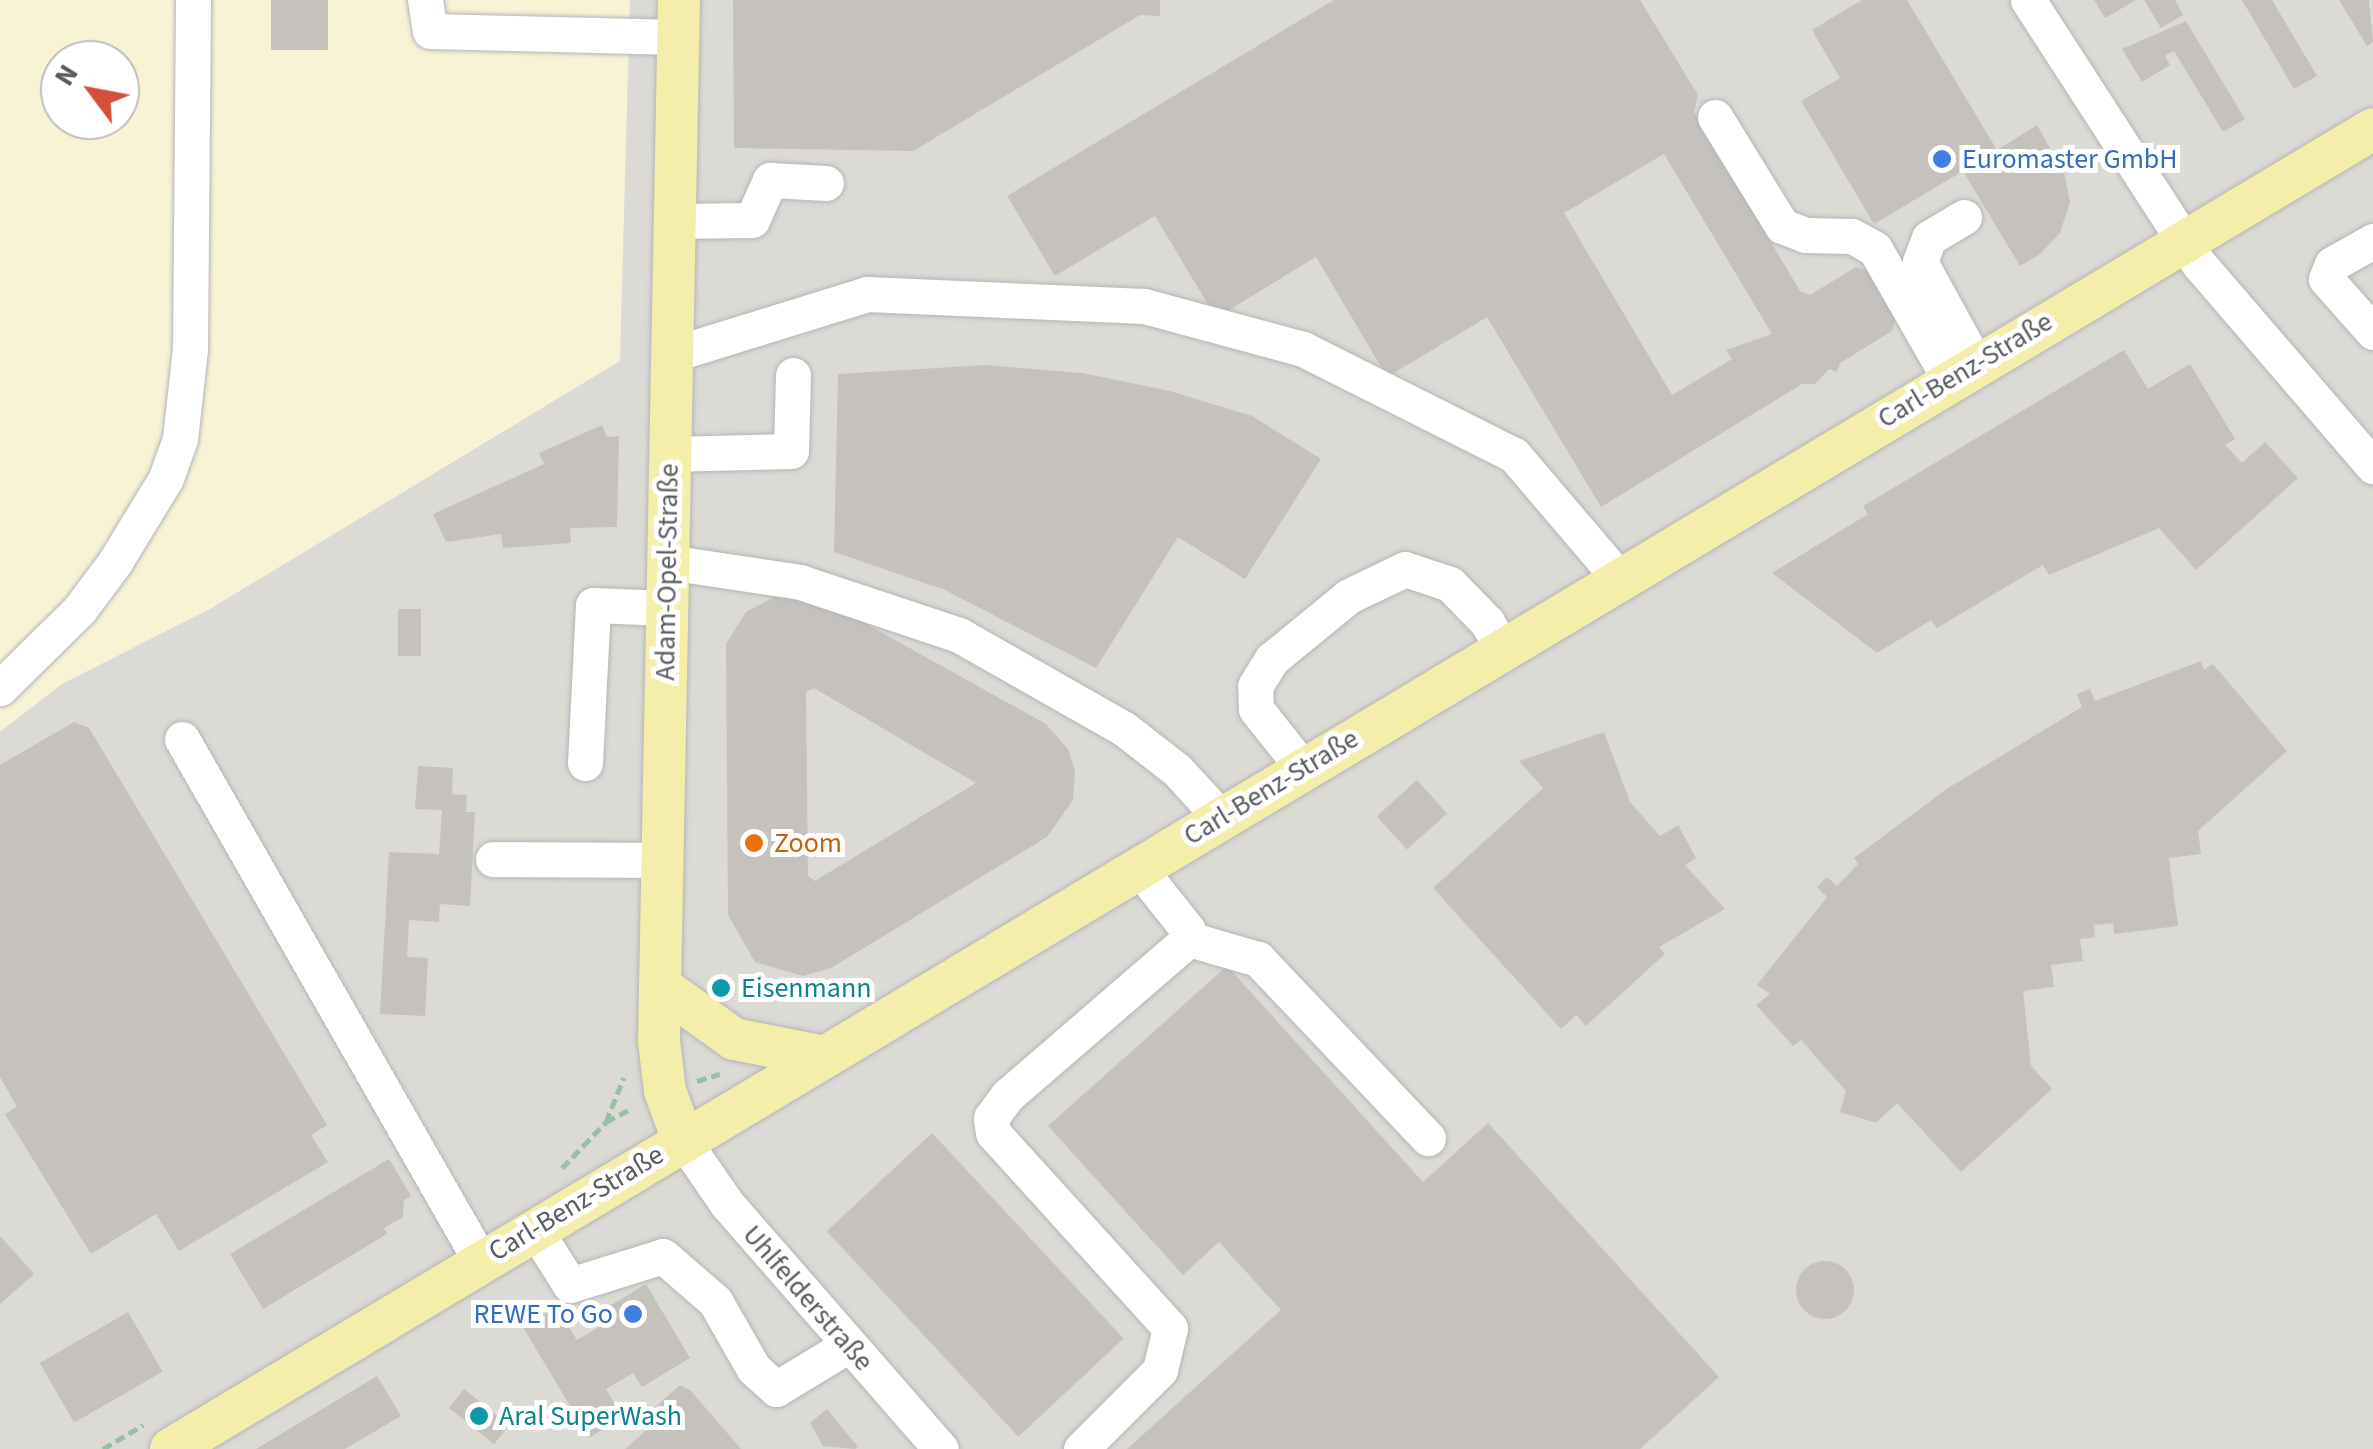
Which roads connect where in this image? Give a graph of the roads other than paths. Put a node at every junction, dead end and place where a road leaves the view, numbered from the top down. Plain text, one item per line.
1 (194, 0) edge
2 (425, 0) edge
3 (2028, 0) edge
4 (678, 19) edge
5 (1715, 118) dead end
6 (2373, 129) edge
7 (826, 183) dead end
8 (1964, 217) dead end
9 (673, 221) junction
10 (2373, 241) edge
11 (2182, 242) junction
12 (2373, 332) edge
13 (670, 356) junction
14 (1963, 372) junction
15 (793, 374) dead end
16 (668, 454) junction
17 (2373, 466) edge
18 (668, 562) junction
19 (1618, 577) junction
20 (666, 608) junction
21 (1502, 648) junction
22 (0, 688) edge
23 (182, 739) dead end
24 (585, 764) dead end
25 (1302, 767) junction
26 (1220, 817) junction
27 (493, 858) dead end
28 (662, 860) junction
29 (1138, 867) junction
30 (1188, 939) junction
31 (660, 986) junction
32 (820, 1056) junction
33 (1428, 1138) dead end
34 (683, 1140) junction
35 (534, 1228) junction
36 (480, 1260) junction
37 (847, 1346) junction
38 (171, 1449) edge
39 (942, 1449) edge
40 (1082, 1449) edge

1 - 22 street
2 - 4 street
3 - 11 street
4 - 9 main road, Adam-Opel-Straße
5 - 14 street
6 - 11 main road, Carl-Benz-Straße
7 - 9 street
8 - 14 street
9 - 13 main road, Adam-Opel-Straße
10 - 12 street
11 - 14 main road, Carl-Benz-Straße
11 - 17 street
13 - 16 main road, Adam-Opel-Straße
13 - 19 street
14 - 19 main road, Carl-Benz-Straße
15 - 16 street
16 - 18 main road, Adam-Opel-Straße
18 - 20 main road, Adam-Opel-Straße
18 - 26 street
19 - 21 main road, Carl-Benz-Straße
20 - 24 street
20 - 28 main road, Adam-Opel-Straße
21 - 25 main road, Carl-Benz-Straße
21 - 25 street
23 - 36 street
25 - 26 main road, Carl-Benz-Straße
26 - 29 main road, Carl-Benz-Straße
27 - 28 street
28 - 31 main road, Adam-Opel-Straße
29 - 30 street
29 - 32 main road, Carl-Benz-Straße
30 - 33 street
30 - 40 street
31 - 32 main road
31 - 34 main road, Adam-Opel-Straße
32 - 34 main road, Carl-Benz-Straße
34 - 35 main road, Carl-Benz-Straße
34 - 37 street, Uhlfelderstraße
35 - 36 main road, Carl-Benz-Straße
35 - 37 street
36 - 38 main road, Carl-Benz-Straße
37 - 39 street, Uhlfelderstraße

